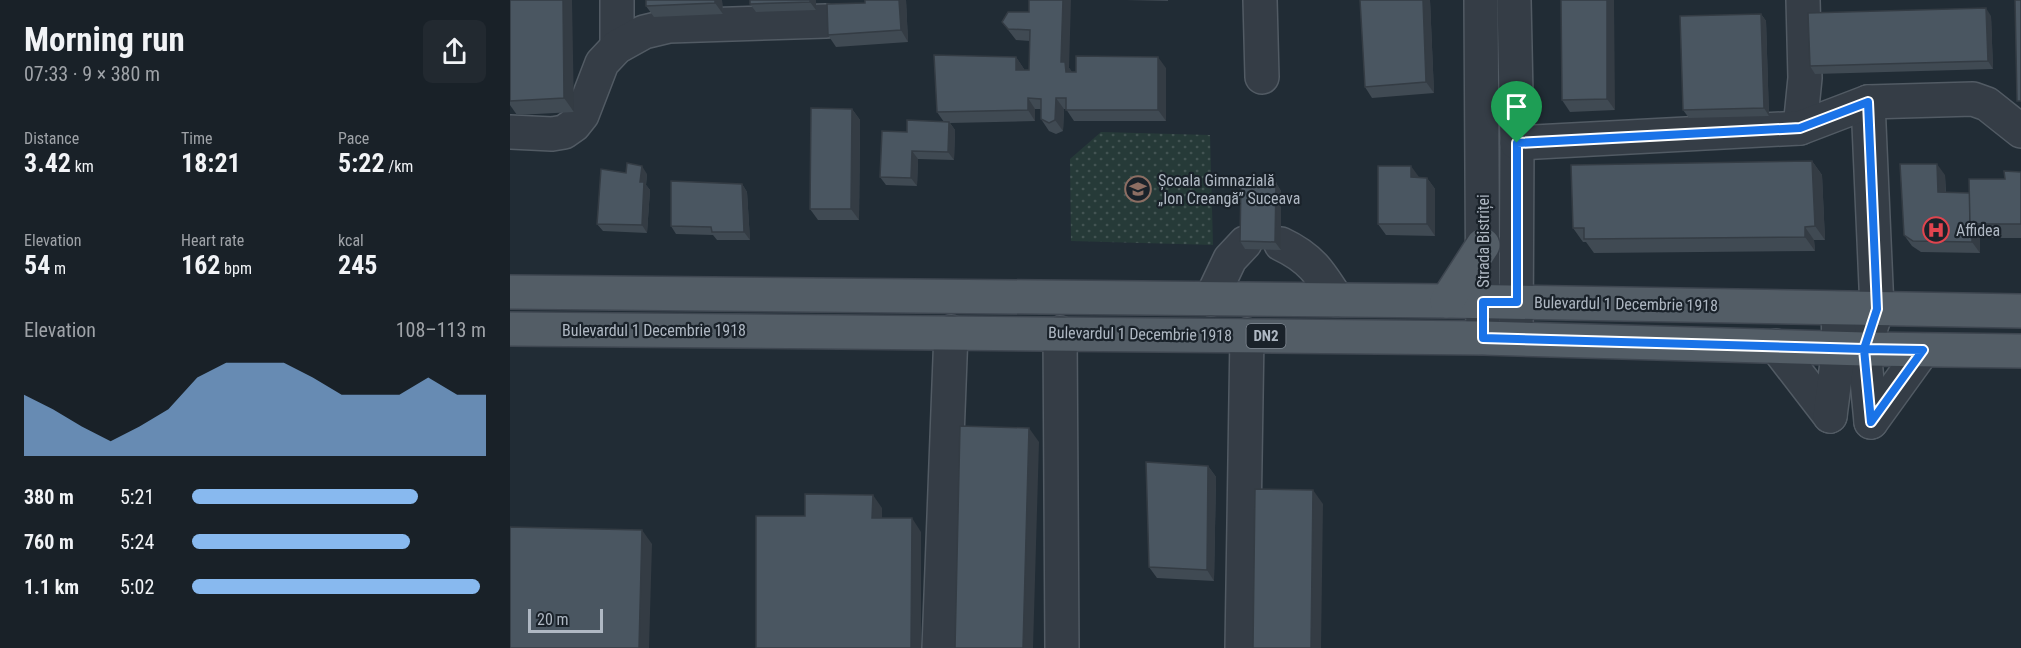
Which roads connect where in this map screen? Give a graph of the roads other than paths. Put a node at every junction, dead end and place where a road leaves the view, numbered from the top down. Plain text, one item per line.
1 (617, 0) edge
2 (1260, 0) edge
3 (1481, 0) edge
4 (1514, 0) edge
5 (1803, 0) edge
6 (826, 21) edge
7 (617, 47) junction
8 (1262, 77) dead end
9 (1868, 102) junction
10 (1800, 128) junction
11 (2021, 131) edge
12 (510, 132) edge
13 (1517, 143) junction
14 (1245, 243) edge
15 (1281, 244) dead end
16 (1482, 245) junction
17 (510, 292) edge
18 (1211, 299) junction
19 (1337, 300) junction
20 (1447, 301) junction
21 (1483, 302) junction
22 (1517, 302) junction
23 (1838, 308) junction
24 (1877, 309) junction
25 (2021, 311) edge
26 (510, 329) edge
27 (951, 332) junction
28 (1060, 333) junction
29 (1247, 335) junction
30 (1483, 338) junction
31 (1516, 338) junction
32 (1776, 346) junction
33 (1851, 349) junction
34 (1923, 350) junction
35 (2021, 351) edge
36 (939, 648) edge
37 (1062, 648) edge
38 (1242, 648) edge

1 - 7 street
2 - 8 street
3 - 16 street, Strada Bistriței
4 - 13 street, Strada Bistriței
5 - 10 street
6 - 7 street
7 - 12 street
9 - 10 street
9 - 11 street
9 - 24 street
10 - 13 street
13 - 22 street, Strada Bistriței
14 - 18 street
15 - 19 street
16 - 20 main road
16 - 21 street, Strada Bistriței
17 - 18 main road, Bulevardul 1 Decembrie 1918 / DN2
18 - 19 main road, Bulevardul 1 Decembrie 1918 / DN2
19 - 20 main road, Bulevardul 1 Decembrie 1918 / DN2
20 - 21 main road, Bulevardul 1 Decembrie 1918 / DN2
21 - 22 main road, Bulevardul 1 Decembrie 1918 / DN2
21 - 30 street, Strada Bistriței
22 - 23 main road, Bulevardul 1 Decembrie 1918 / DN2
22 - 31 street, Strada Bistriței
23 - 24 main road, Bulevardul 1 Decembrie 1918 / DN2
23 - 33 street
24 - 25 main road, Bulevardul 1 Decembrie 1918 / DN2
24 - 33 street
26 - 27 main road, Bulevardul 1 Decembrie 1918 / DN2
27 - 28 main road, Bulevardul 1 Decembrie 1918 / DN2
27 - 36 street
28 - 29 main road, Bulevardul 1 Decembrie 1918 / DN2
28 - 37 street
29 - 30 main road, Bulevardul 1 Decembrie 1918 / DN2
29 - 38 street
30 - 31 main road, Bulevardul 1 Decembrie 1918 / DN2
31 - 32 main road, Bulevardul 1 Decembrie 1918 / DN2
32 - 33 main road, Bulevardul 1 Decembrie 1918 / DN2
32 - 33 street
33 - 34 main road, Bulevardul 1 Decembrie 1918 / DN2
33 - 34 street
34 - 35 main road, Bulevardul 1 Decembrie 1918 / DN2

